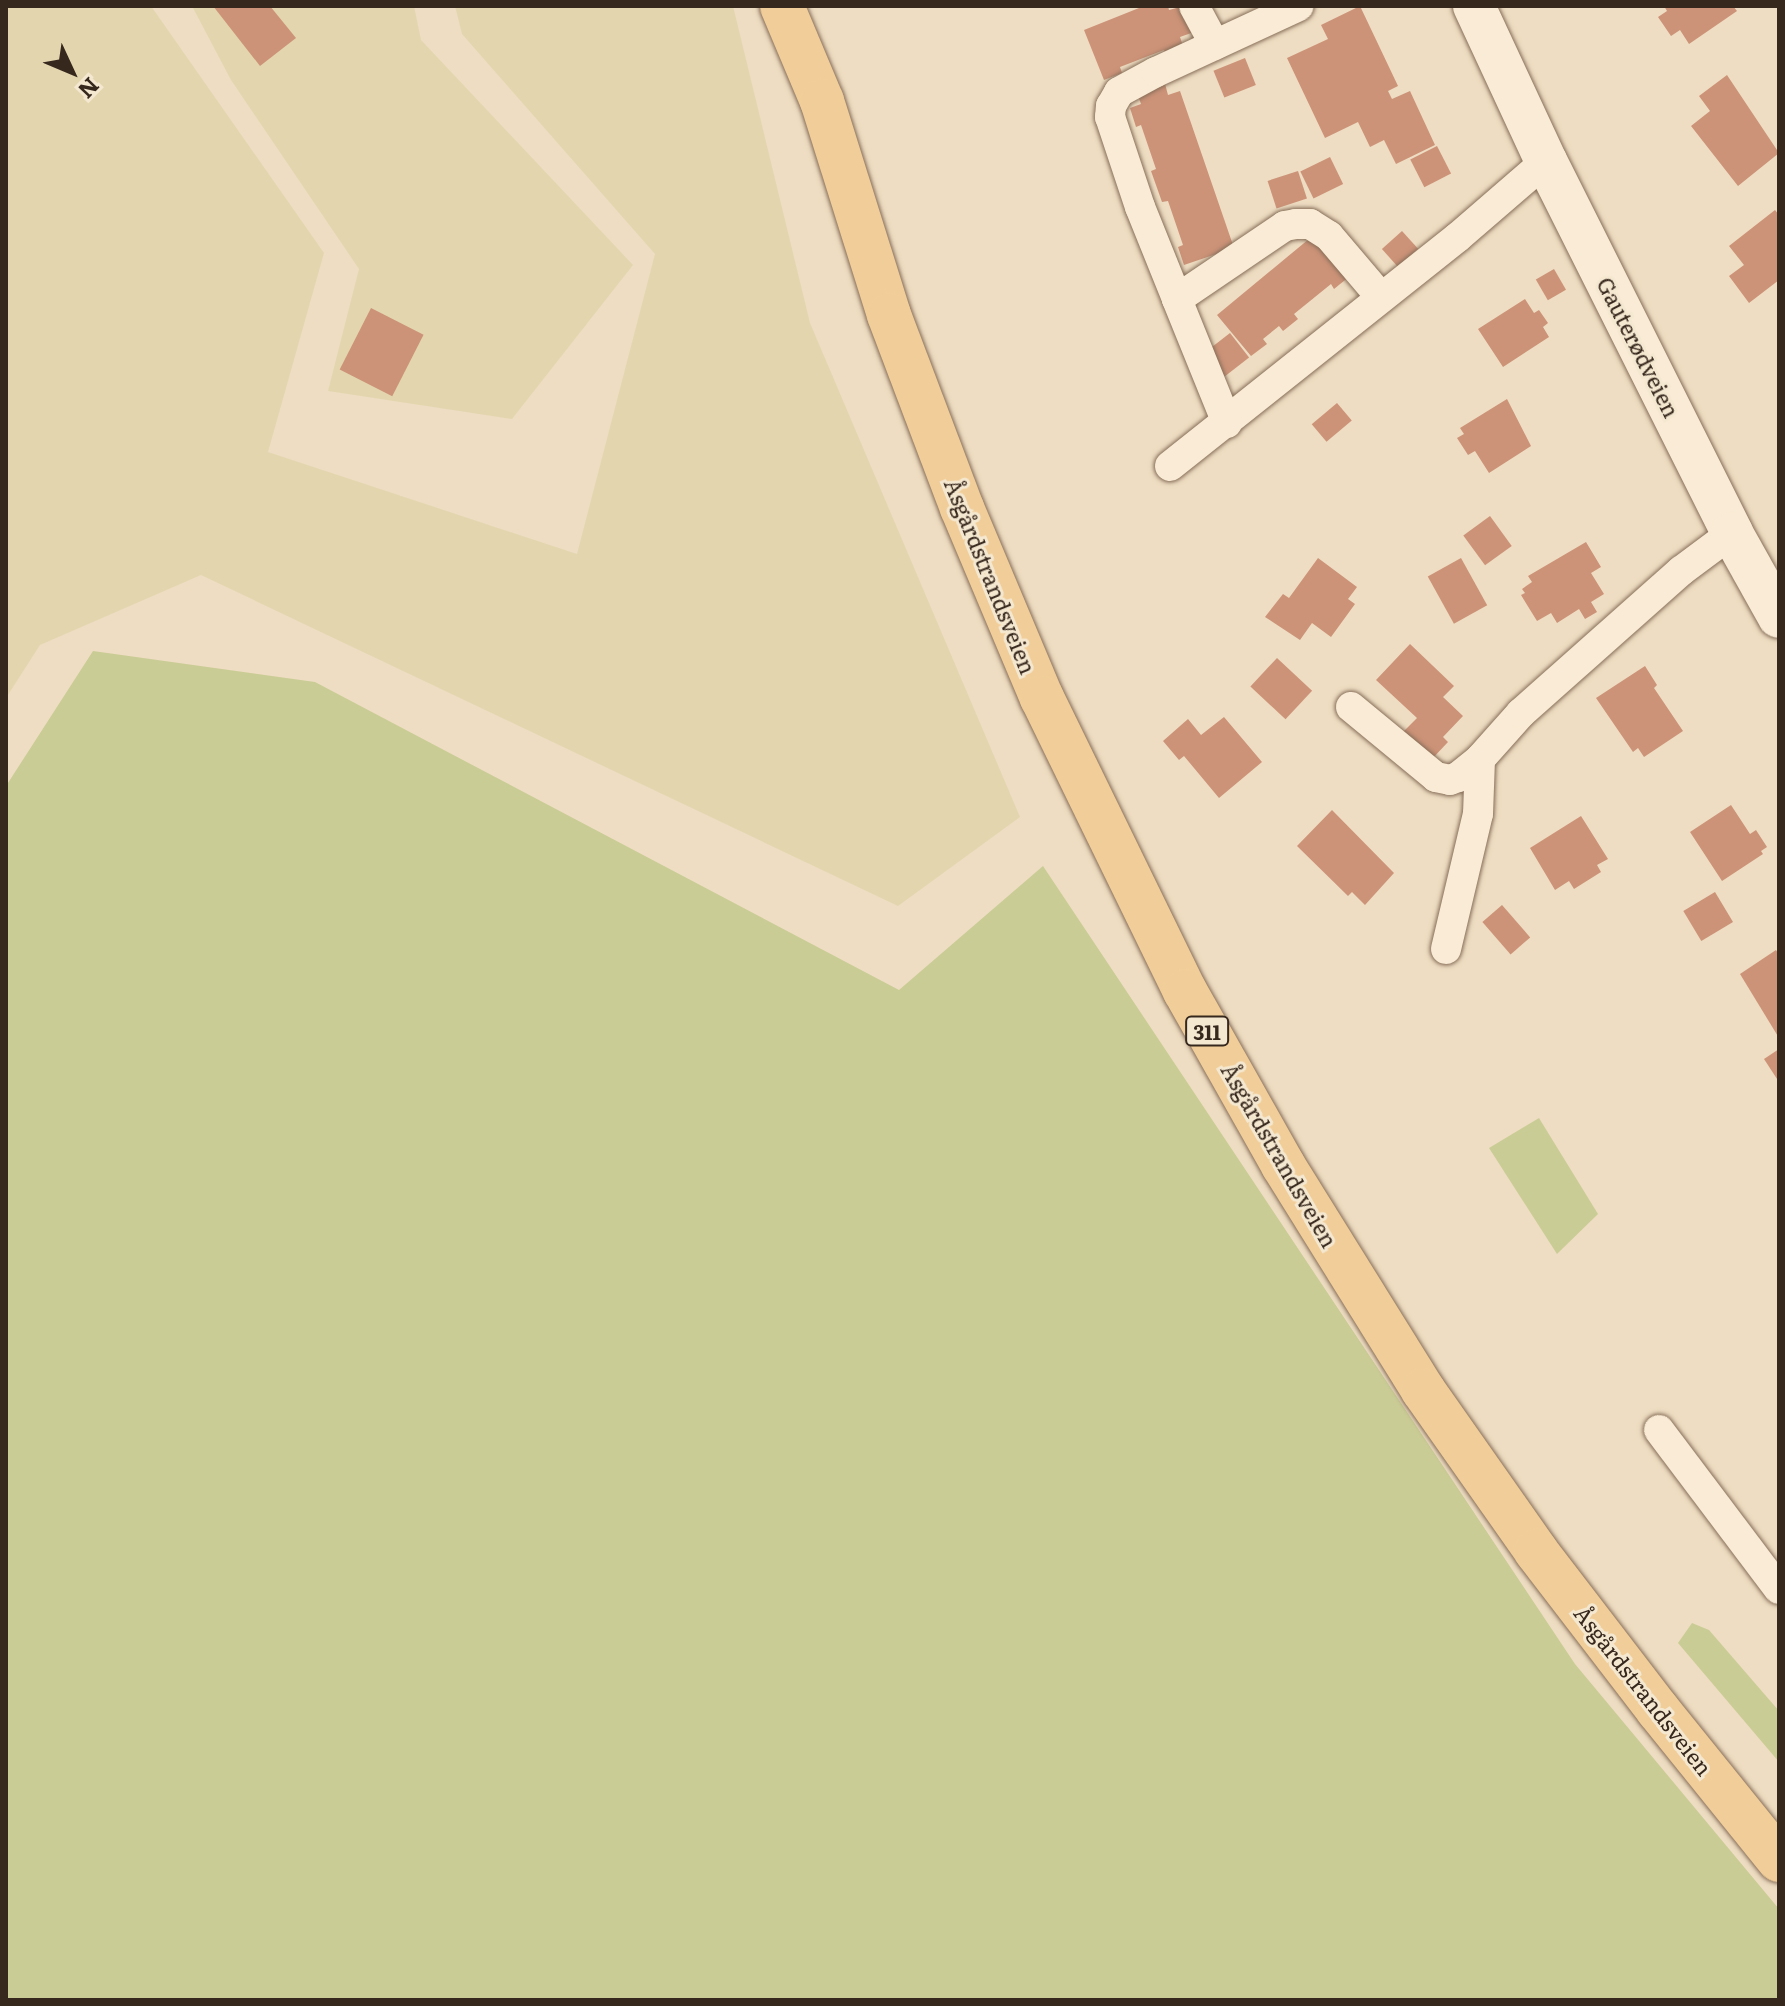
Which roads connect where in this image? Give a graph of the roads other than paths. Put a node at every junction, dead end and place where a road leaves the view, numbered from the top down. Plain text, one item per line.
1 (782, 6) edge
2 (805, 6) edge
3 (1194, 6) edge
4 (1299, 6) edge
5 (1474, 6) edge
6 (1215, 45) junction
7 (822, 101) junction
8 (1546, 161) junction
9 (1380, 296) junction
10 (1177, 299) junction
11 (1227, 423) junction
12 (1170, 466) dead end
13 (1732, 533) junction
14 (1779, 617) edge
15 (1351, 707) dead end
16 (1480, 759) junction
17 (1446, 949) dead end
18 (1659, 1430) dead end
19 (1779, 1589) edge
20 (1779, 1860) edge

1 - 7 main road, Åsgårdstrandsveien / 311
2 - 7 main road, Åsgårdstrandsveien / 311
3 - 6 street
4 - 6 street
5 - 8 main road, Gauterødveien
6 - 10 street
7 - 20 main road, Åsgårdstrandsveien / 311
8 - 9 street
8 - 13 main road, Gauterødveien
9 - 10 street
9 - 11 street
10 - 11 street
11 - 12 street
13 - 14 main road, Gauterødveien
13 - 16 street
15 - 16 street
16 - 17 street
18 - 19 street

